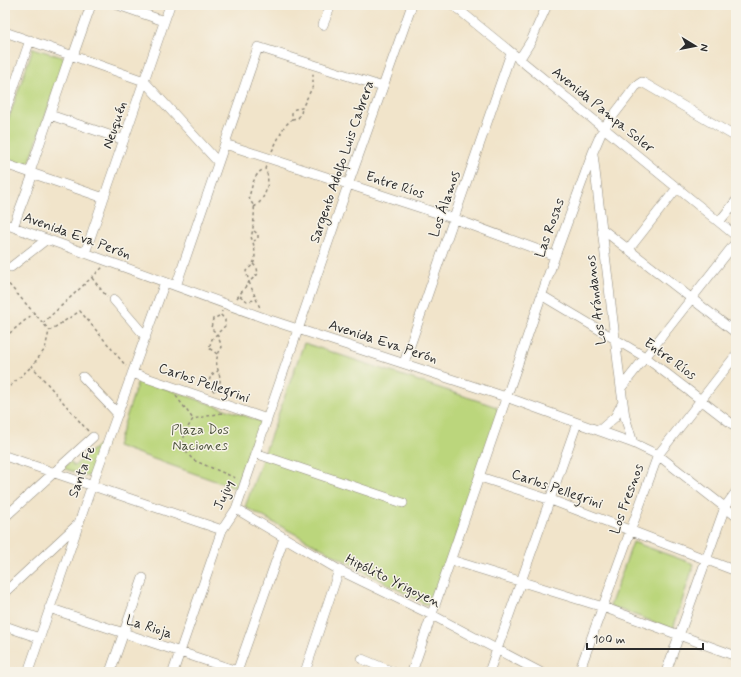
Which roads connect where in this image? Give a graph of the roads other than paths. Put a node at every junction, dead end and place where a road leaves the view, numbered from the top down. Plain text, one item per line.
1 (91, 5) edge
2 (118, 5) edge
3 (170, 5) edge
4 (331, 5) edge
5 (412, 5) edge
6 (453, 5) edge
7 (547, 5) edge
8 (164, 21) junction
9 (323, 25) dead end
10 (5, 32) edge
11 (30, 40) junction
12 (511, 53) junction
13 (72, 55) junction
14 (519, 60) junction
15 (144, 81) junction
16 (382, 87) junction
17 (7, 100) edge
18 (5, 113) edge
19 (50, 115) junction
20 (603, 128) junction
21 (736, 137) edge
22 (124, 140) junction
23 (225, 144) junction
24 (593, 152) junction
25 (218, 162) junction
26 (5, 164) edge
27 (32, 173) junction
28 (348, 184) junction
29 (677, 188) junction
30 (104, 198) junction
31 (736, 201) edge
32 (455, 219) junction
33 (719, 222) junction
34 (9, 226) edge
35 (602, 229) junction
36 (736, 236) edge
37 (47, 239) junction
38 (736, 242) edge
39 (629, 249) junction
40 (85, 253) junction
41 (555, 256) junction
42 (11, 267) dead end
43 (165, 282) junction
44 (176, 286) junction
45 (541, 295) junction
46 (692, 298) junction
47 (114, 300) road end
48 (299, 329) junction
49 (736, 333) edge
50 (146, 337) junction
51 (615, 337) junction
52 (736, 355) edge
53 (645, 357) junction
54 (404, 363) junction
55 (132, 373) junction
56 (83, 378) dead end
57 (621, 388) junction
58 (506, 397) junction
59 (701, 399) junction
60 (623, 402) junction
61 (118, 414) junction
62 (267, 419) junction
63 (577, 423) junction
64 (736, 427) edge
65 (598, 431) junction
66 (93, 437) road end
67 (633, 443) junction
68 (255, 453) junction
69 (658, 455) junction
70 (5, 456) edge
71 (55, 472) junction
72 (480, 478) junction
73 (92, 485) junction
74 (736, 492) edge
75 (551, 500) junction
76 (403, 503) dead end
77 (725, 507) junction
78 (236, 509) junction
79 (736, 516) edge
80 (5, 517) edge
81 (79, 523) junction
82 (222, 530) junction
83 (631, 530) junction
84 (284, 538) junction
85 (706, 559) junction
86 (451, 560) junction
87 (339, 570) junction
88 (736, 571) edge
89 (143, 578) dead end
90 (522, 582) junction
91 (5, 592) edge
92 (603, 607) junction
93 (49, 608) junction
94 (432, 615) junction
95 (5, 626) edge
96 (123, 633) junction
97 (679, 636) junction
98 (39, 638) junction
99 (498, 650) junction
100 (180, 652) junction
101 (736, 656) edge
102 (362, 659) dead end
103 (28, 672) edge
104 (110, 672) edge
105 (173, 672) edge
106 (238, 672) edge
107 (305, 672) edge
108 (394, 672) edge
109 (412, 672) edge
110 (489, 672) edge
111 (540, 672) edge
112 (579, 672) edge
113 (666, 672) edge

1 - 13 street
2 - 8 street
3 - 8 street, Neuquén
4 - 9 street
5 - 16 street, Sargento Adolfo Luis Cabrera
6 - 12 street, Avenida Pampa Soler
7 - 14 street
8 - 15 street, Neuquén
10 - 11 street
11 - 13 street
11 - 17 street
12 - 14 street, Avenida Pampa Soler
12 - 32 street, Los Álamos
13 - 15 street
13 - 19 street
14 - 20 street, Avenida Pampa Soler
15 - 22 street, Neuquén
15 - 25 street
16 - 23 street
16 - 28 street, Sargento Adolfo Luis Cabrera
17 - 18 street
19 - 22 street
19 - 27 street
20 - 21 street, Las Rosas
20 - 24 street, Las Rosas
20 - 29 street, Avenida Pampa Soler
22 - 30 street, Neuquén
23 - 25 street
23 - 28 street, Entre Ríos
24 - 35 street, Los Arándanos
24 - 41 street, Las Rosas
25 - 44 street
26 - 27 street
27 - 30 street
27 - 34 street
28 - 32 street, Entre Ríos
28 - 48 street, Sargento Adolfo Luis Cabrera
29 - 33 street, Avenida Pampa Soler
29 - 39 street
30 - 40 street, Neuquén
31 - 33 street
32 - 41 street, Entre Ríos
32 - 54 street, Los Álamos
33 - 36 street, Avenida Pampa Soler
34 - 37 street, Avenida Eva Perón
35 - 39 street
35 - 51 street, Los Arándanos
37 - 40 street, Avenida Eva Perón
37 - 42 street
38 - 46 street
39 - 46 street
40 - 43 street, Avenida Eva Perón
41 - 45 street, Las Rosas
43 - 44 street, Avenida Eva Perón
43 - 50 street, Santa Fe
44 - 48 street, Avenida Eva Perón
45 - 51 street, Entre Ríos
45 - 58 street, Las Rosas
46 - 49 street
46 - 53 street
47 - 50 street
48 - 54 street, Avenida Eva Perón
48 - 62 street, Jujuy
50 - 55 street, Santa Fe
51 - 53 street, Entre Ríos
51 - 57 street, Los Arándanos
52 - 59 street, Los Fresnos
53 - 57 street
53 - 59 street, Entre Ríos
54 - 58 street, Avenida Eva Perón
55 - 61 street, Santa Fe
55 - 62 street, Carlos Pellegrini
56 - 61 street
57 - 60 street, Los Arándanos
58 - 63 street, Avenida Eva Perón
58 - 72 street, Las Rosas
59 - 64 street, Entre Ríos
59 - 69 street, Los Fresnos
60 - 65 street
60 - 67 street, Los Arándanos
61 - 73 street, Santa Fe
62 - 68 street, Jujuy
63 - 65 street, Avenida Eva Perón
63 - 75 street
65 - 67 street, Avenida Eva Perón
66 - 71 street
67 - 69 street, Avenida Eva Perón
68 - 76 street
68 - 78 street, Jujuy
69 - 77 street, Avenida Eva Perón
69 - 83 street, Los Fresnos
70 - 71 street
71 - 73 street
71 - 80 street
72 - 75 street, Carlos Pellegrini
72 - 86 street, Las Rosas
73 - 81 street, Santa Fe
73 - 82 street
74 - 77 street
75 - 83 street, Carlos Pellegrini
75 - 90 street
77 - 79 street, Avenida Eva Perón
77 - 85 street
78 - 82 street, Jujuy
78 - 84 street, Hipólito Yrigoyen
81 - 91 street
81 - 93 street, Santa Fe
82 - 100 street, Jujuy
83 - 85 street, Carlos Pellegrini
83 - 92 street, Los Fresnos
84 - 87 street, Hipólito Yrigoyen
84 - 106 street
85 - 88 street, Carlos Pellegrini
85 - 97 street
86 - 90 street
86 - 94 street, Las Rosas
87 - 94 street, Hipólito Yrigoyen
87 - 107 street
89 - 96 street
90 - 92 street
90 - 99 street
92 - 97 street
92 - 112 street, Los Fresnos
93 - 96 street, La Rioja
93 - 98 street, Santa Fe
94 - 99 street, Hipólito Yrigoyen
94 - 109 street, Las Rosas
95 - 98 street
96 - 100 street, La Rioja
96 - 104 street
97 - 101 street
97 - 113 street
98 - 103 street, Santa Fe
99 - 110 street
99 - 111 street, Hipólito Yrigoyen
100 - 105 street, Jujuy
100 - 106 street, La Rioja
102 - 108 street

